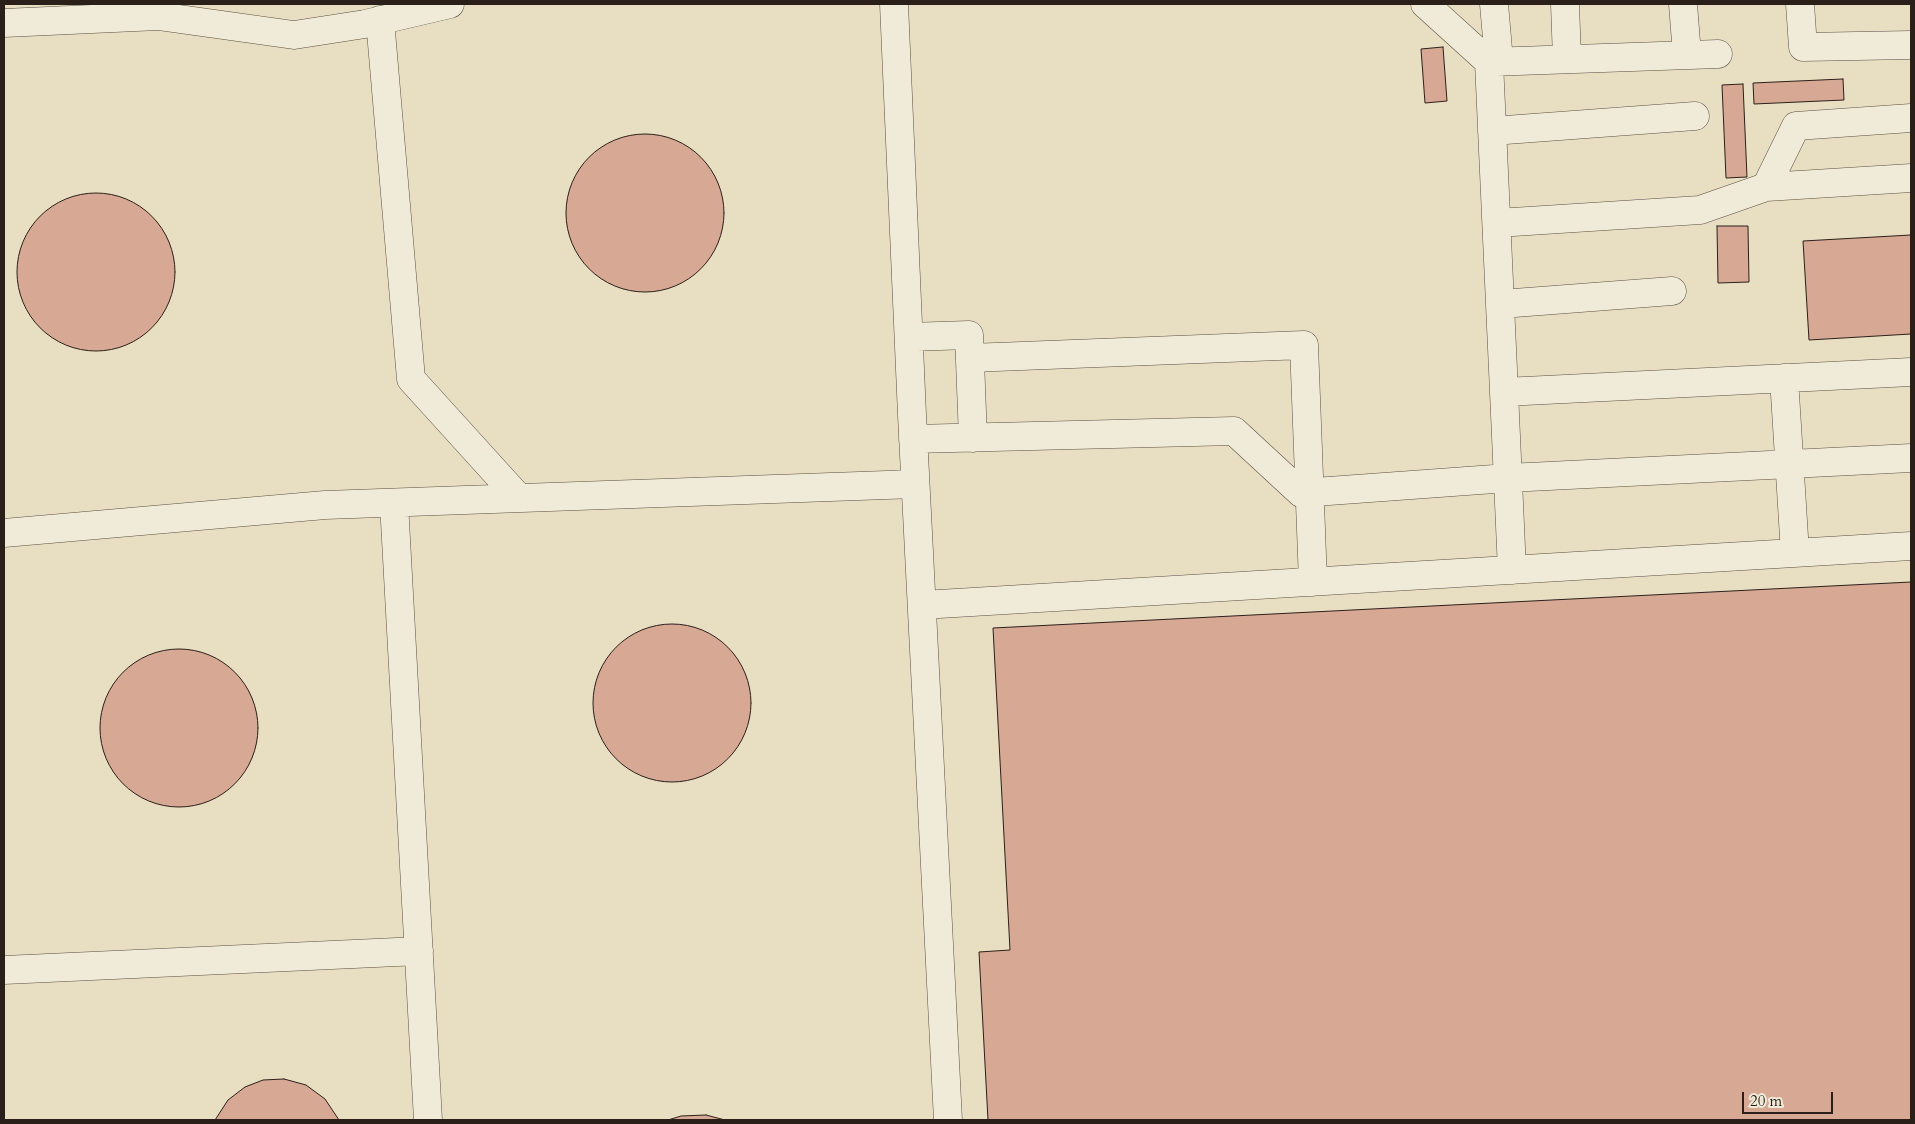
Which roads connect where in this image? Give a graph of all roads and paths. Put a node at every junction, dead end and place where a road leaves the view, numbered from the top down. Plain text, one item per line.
1 (450, 4) edge
2 (894, 4) edge
3 (1425, 4) edge
4 (1494, 4) edge
5 (1565, 4) edge
6 (1683, 4) edge
7 (1800, 4) edge
8 (380, 20) junction
9 (4, 23) edge
10 (1911, 45) edge
11 (1718, 54) dead end
12 (1687, 55) junction
13 (1567, 59) junction
14 (1494, 61) junction
15 (1695, 116) dead end
16 (1911, 118) edge
17 (1492, 131) junction
18 (1911, 178) edge
19 (1766, 187) junction
20 (1497, 223) junction
21 (1672, 291) dead end
22 (1501, 304) junction
23 (908, 337) junction
24 (970, 358) junction
25 (1911, 372) edge
26 (1784, 378) junction
27 (1504, 392) junction
28 (973, 438) junction
29 (913, 439) junction
30 (1911, 458) edge
31 (1788, 464) junction
32 (1508, 478) junction
33 (916, 484) junction
34 (1309, 492) junction
35 (519, 498) junction
36 (394, 503) junction
37 (4, 533) edge
38 (1911, 546) edge
39 (1795, 553) junction
40 (1512, 570) junction
41 (1313, 582) junction
42 (922, 605) junction
43 (419, 951) junction
44 (4, 970) edge
45 (428, 1120) edge
46 (948, 1120) edge

1 - 8 lane
2 - 23 lane
3 - 14 lane
4 - 14 lane
5 - 13 lane
6 - 12 lane
7 - 10 lane
8 - 9 lane
8 - 35 lane
11 - 12 lane
12 - 13 lane
13 - 14 lane
14 - 17 lane
15 - 17 lane
16 - 19 lane
17 - 20 lane
18 - 19 lane
19 - 20 lane
20 - 22 lane
21 - 22 lane
22 - 27 lane
23 - 24 lane
23 - 29 lane
24 - 28 lane
24 - 34 lane
25 - 26 lane
26 - 27 lane
26 - 31 lane
27 - 32 lane
28 - 29 lane
28 - 34 lane
29 - 33 lane
30 - 31 lane
31 - 32 lane
31 - 39 lane
32 - 34 lane
32 - 40 lane
33 - 35 lane
33 - 42 lane
34 - 41 lane
35 - 36 lane
36 - 37 lane
36 - 43 lane
38 - 39 lane
39 - 40 lane
40 - 41 lane
41 - 42 lane
42 - 46 lane
43 - 44 lane
43 - 45 lane

